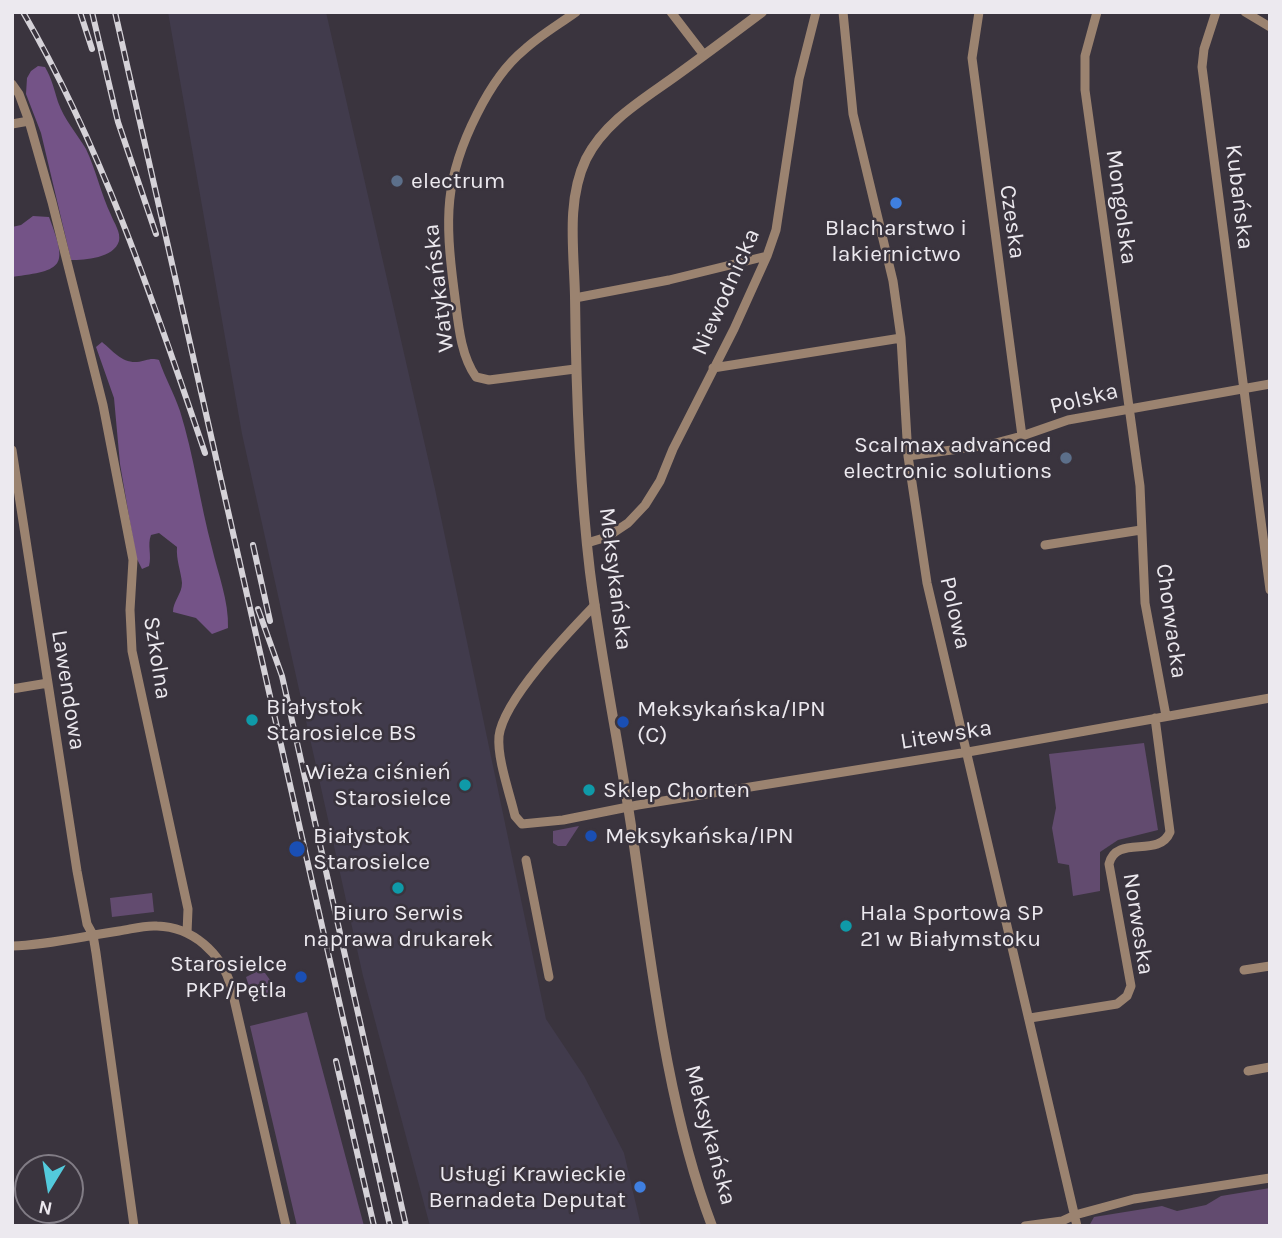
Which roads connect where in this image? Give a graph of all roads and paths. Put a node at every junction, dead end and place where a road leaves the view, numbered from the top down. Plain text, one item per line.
1 (576, 12) edge
2 (671, 12) edge
3 (762, 12) edge
4 (816, 12) edge
5 (844, 12) edge
6 (979, 12) edge
7 (1097, 12) edge
8 (1216, 12) edge
9 (1245, 12) edge
10 (1270, 27) edge
11 (704, 55) junction
12 (12, 84) edge
13 (29, 121) junction
14 (12, 124) edge
15 (767, 256) junction
16 (575, 298) junction
17 (901, 338) junction
18 (713, 368) junction
19 (575, 369) junction
20 (1270, 384) edge
21 (1245, 389) junction
22 (1130, 407) junction
23 (1022, 436) junction
24 (12, 450) edge
25 (908, 456) junction
26 (1141, 530) junction
27 (587, 543) junction
28 (1267, 543) edge
29 (1045, 545) dead end
30 (1270, 590) edge
31 (595, 605) junction
32 (48, 683) junction
33 (12, 689) edge
34 (1270, 698) edge
35 (1166, 716) junction
36 (1155, 718) junction
37 (968, 752) junction
38 (628, 808) junction
39 (526, 860) dead end
40 (187, 933) junction
41 (93, 935) junction
42 (12, 946) edge
43 (1270, 966) edge
44 (1244, 970) dead end
45 (549, 977) dead end
46 (1030, 1018) junction
47 (1270, 1068) edge
48 (1248, 1070) dead end
49 (1270, 1178) edge
50 (1076, 1221) edge
51 (134, 1226) edge
52 (286, 1226) edge
53 (712, 1226) edge
54 (1025, 1226) edge

1 - 19 street, Watykańska
2 - 11 street
3 - 11 street, Meksykańska
4 - 15 street, Niewodnicka
5 - 17 street, Polowa
6 - 23 street, Czeska
7 - 22 street, Mongolska
8 - 21 street, Kubańska
9 - 10 street
11 - 16 street, Meksykańska
12 - 13 street, Szkolna
13 - 14 street
13 - 40 street, Szkolna
15 - 16 street
15 - 18 street, Niewodnicka
16 - 19 street, Meksykańska
17 - 18 street
17 - 25 street, Polowa
18 - 27 street, Niewodnicka
19 - 27 street, Meksykańska
20 - 21 street, Polska
21 - 22 street, Polska
21 - 28 street, Kubańska
22 - 23 street, Polska
22 - 26 street, Chorwacka
23 - 25 street, Polska
24 - 32 street, Lawendowa
25 - 37 street, Polowa
26 - 29 street
26 - 35 street, Chorwacka
27 - 31 street, Meksykańska
28 - 30 street, Kubańska
31 - 38 street, Meksykańska
31 - 38 street, Litewska
32 - 33 street
32 - 41 street, Lawendowa
34 - 35 street, Litewska
35 - 36 street, Litewska
36 - 37 street, Litewska
36 - 46 street, Norweska
37 - 38 street, Litewska
37 - 46 street, Polowa
38 - 53 street, Meksykańska
39 - 45 street
40 - 41 street
40 - 52 street
41 - 42 street
41 - 51 street, Lawendowa
43 - 44 street
46 - 50 street, Polowa
47 - 48 street
49 - 50 street
50 - 54 street

